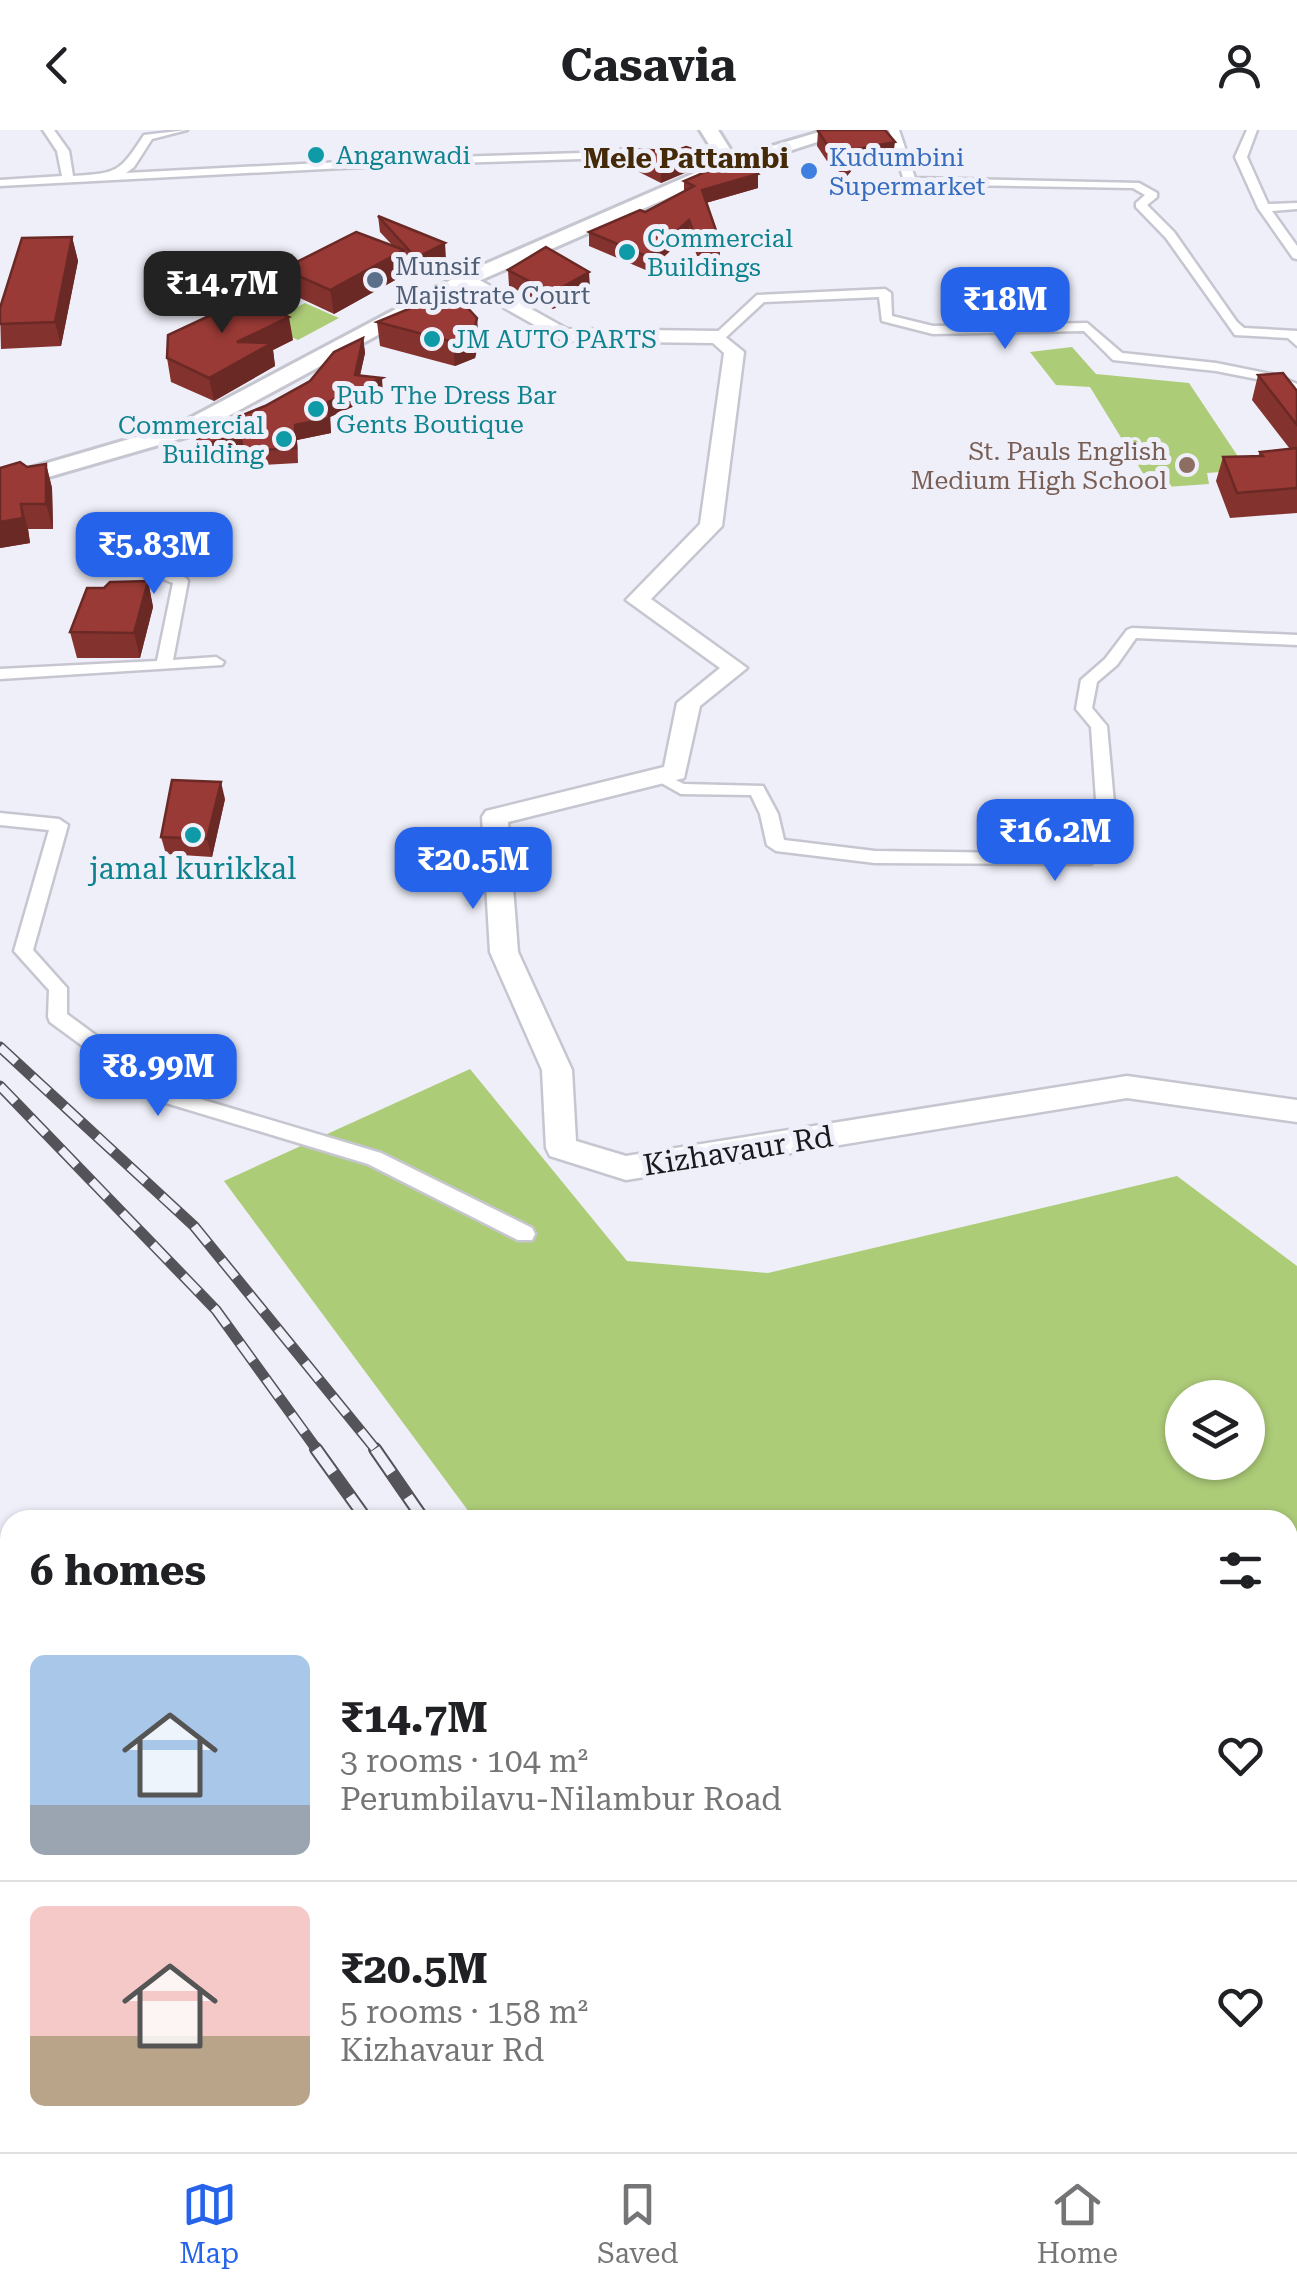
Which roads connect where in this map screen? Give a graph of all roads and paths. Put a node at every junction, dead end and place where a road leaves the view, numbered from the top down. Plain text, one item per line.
1 (48, 130) edge
2 (182, 130) edge
3 (709, 130) edge
4 (845, 130) edge
5 (894, 130) edge
6 (1252, 130) edge
7 (668, 153) edge
8 (719, 156) junction
9 (112, 177) junction
10 (68, 180) junction
11 (0, 183) edge
12 (1297, 206) edge
13 (1264, 208) junction
14 (1297, 255) edge
15 (466, 279) junction
16 (718, 337) junction
17 (1297, 342) edge
18 (1297, 389) edge
19 (0, 484) edge
20 (105, 551) dead end
21 (1297, 640) edge
22 (216, 662) dead end
23 (164, 665) junction
24 (0, 674) edge
25 (657, 776) junction
26 (0, 819) edge
27 (1297, 1111) edge
28 (525, 1234) dead end

1 - 10 street
2 - 9 street
3 - 8 main road
4 - 8 main road
5 - 17 street
6 - 13 street
7 - 9 street
8 - 15 main road
9 - 10 street
10 - 11 street
12 - 13 street
13 - 14 street
15 - 16 street
15 - 19 main road
16 - 18 street
16 - 25 street
20 - 23 street
21 - 25 street
22 - 23 street
23 - 24 street
25 - 27 street, Kizhavaur Rd
26 - 28 street

